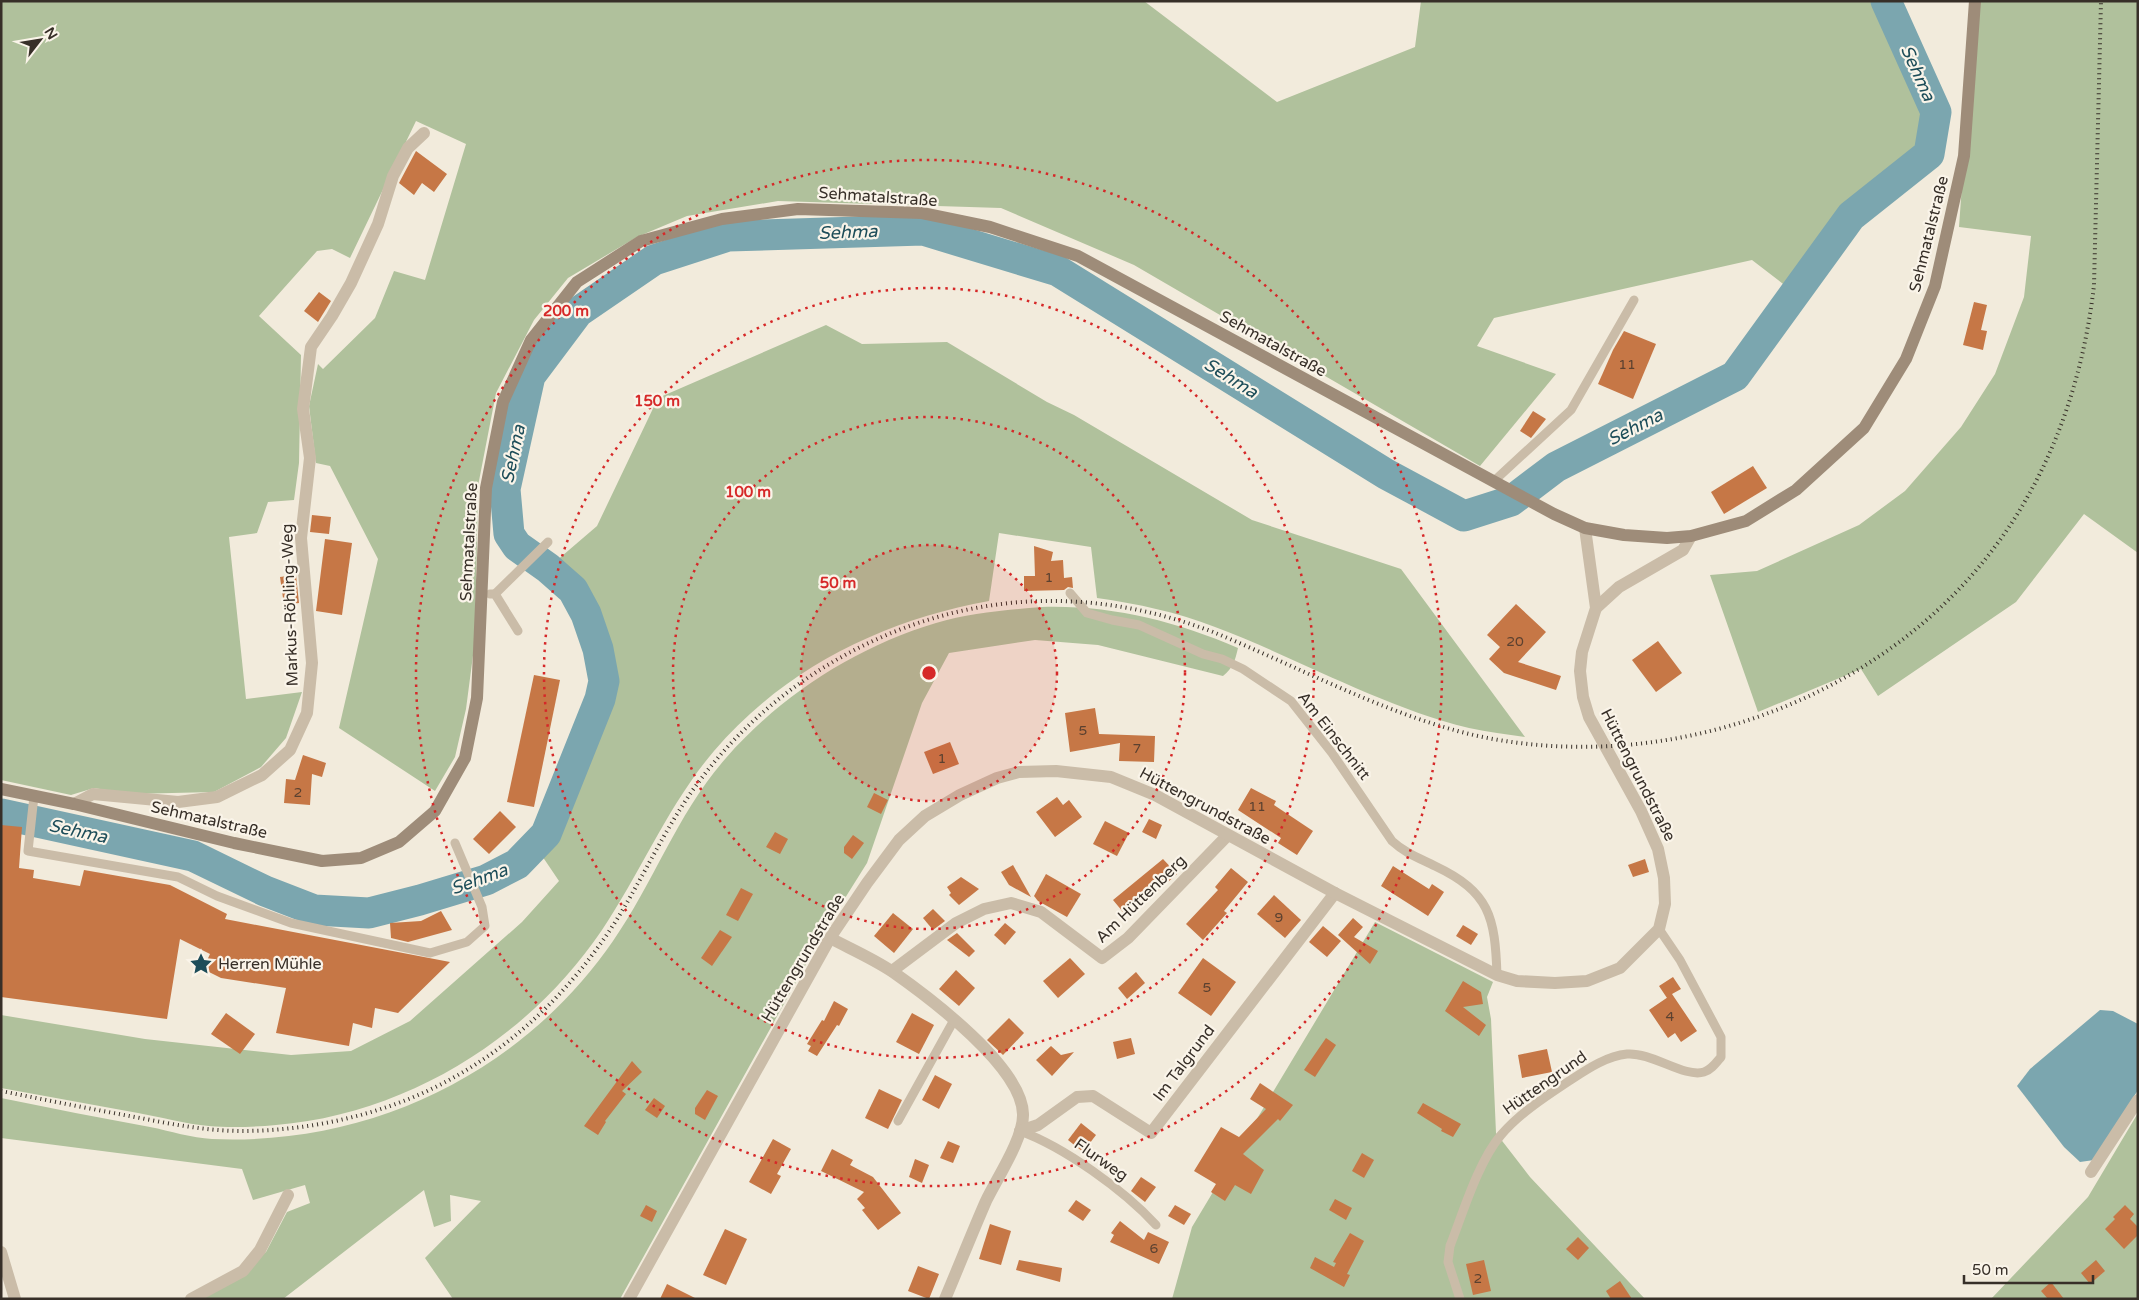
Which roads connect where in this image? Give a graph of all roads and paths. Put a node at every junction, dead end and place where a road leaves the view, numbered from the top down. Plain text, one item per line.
1 (1975, 1) edge
2 (424, 133) dead end
3 (1634, 300) dead end
4 (1498, 484) junction
5 (1585, 528) junction
6 (1691, 536) junction
7 (548, 542) dead end
8 (489, 593) junction
9 (1070, 593) dead end
10 (1596, 608) junction
11 (518, 631) dead end
12 (1, 789) edge
13 (33, 801) junction
14 (74, 804) junction
15 (1228, 836) junction
16 (455, 843) dead end
17 (1335, 893) junction
18 (1658, 929) junction
19 (830, 938) junction
20 (892, 971) junction
21 (1497, 975) junction
22 (954, 1020) junction
23 (2138, 1100) edge
24 (898, 1121) dead end
25 (1020, 1131) junction
26 (2091, 1172) dead end
27 (288, 1195) dead end
28 (1156, 1225) dead end
29 (1, 1252) edge
30 (15, 1299) edge
31 (191, 1299) edge
32 (629, 1299) edge
33 (945, 1299) edge
34 (1460, 1299) edge

1 - 6 main road, Sehmatalstraße
2 - 14 street, Markus-Röhling-Weg
3 - 4 lane
4 - 5 main road, Sehmatalstraße
4 - 8 main road, Sehmatalstraße
5 - 6 main road, Sehmatalstraße
5 - 10 street, Hüttengrundstraße
6 - 10 street, Hüttengrundstraße
7 - 8 lane
8 - 11 lane
8 - 14 main road, Sehmatalstraße
9 - 21 lane, Am Einschnitt
10 - 18 street, Hüttengrundstraße
12 - 13 main road, Sehmatalstraße
13 - 14 main road, Sehmatalstraße
13 - 16 lane
15 - 17 street, Hüttengrundstraße
15 - 19 street, Hüttengrundstraße
15 - 20 street, Am Hüttenberg
17 - 21 street, Hüttengrundstraße
17 - 25 street, Im Talgrund
18 - 21 street, Hüttengrundstraße
18 - 34 lane, Hüttengrund
19 - 20 street
19 - 32 street, Hüttengrundstraße
20 - 22 street
22 - 24 lane
22 - 25 street
23 - 26 street
25 - 28 lane, Flurweg
25 - 33 street
27 - 31 street
29 - 30 street

